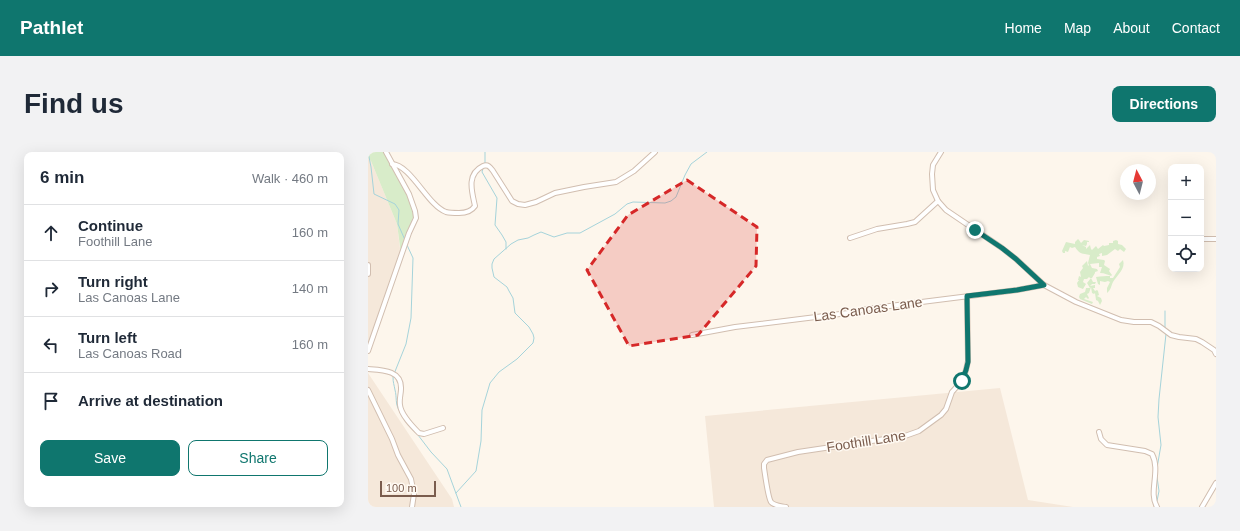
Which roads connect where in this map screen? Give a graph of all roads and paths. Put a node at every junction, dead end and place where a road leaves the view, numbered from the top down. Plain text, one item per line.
1 (386, 152) edge
2 (655, 152) edge
3 (941, 152) edge
4 (392, 164) junction
5 (938, 201) junction
6 (850, 238) dead end
7 (1204, 239) edge
8 (1216, 239) edge
9 (368, 265) edge
10 (368, 274) edge
11 (1044, 285) junction
12 (967, 296) junction
13 (692, 335) dead end
14 (368, 351) edge
15 (1216, 352) edge
16 (368, 369) edge
17 (368, 390) edge
18 (443, 428) dead end
19 (1099, 432) dead end
20 (1216, 483) edge
21 (412, 507) edge
22 (786, 507) edge
23 (1157, 507) edge
24 (1202, 507) edge

1 - 4 street
2 - 4 street
3 - 5 street
4 - 14 street
5 - 6 street
5 - 11 street
7 - 8 street
9 - 10 street
11 - 12 street, Las Canoas Lane
11 - 15 street
12 - 13 street, Las Canoas Lane
12 - 22 street, Foothill Lane
16 - 18 street
17 - 21 street
19 - 23 street
20 - 24 street

